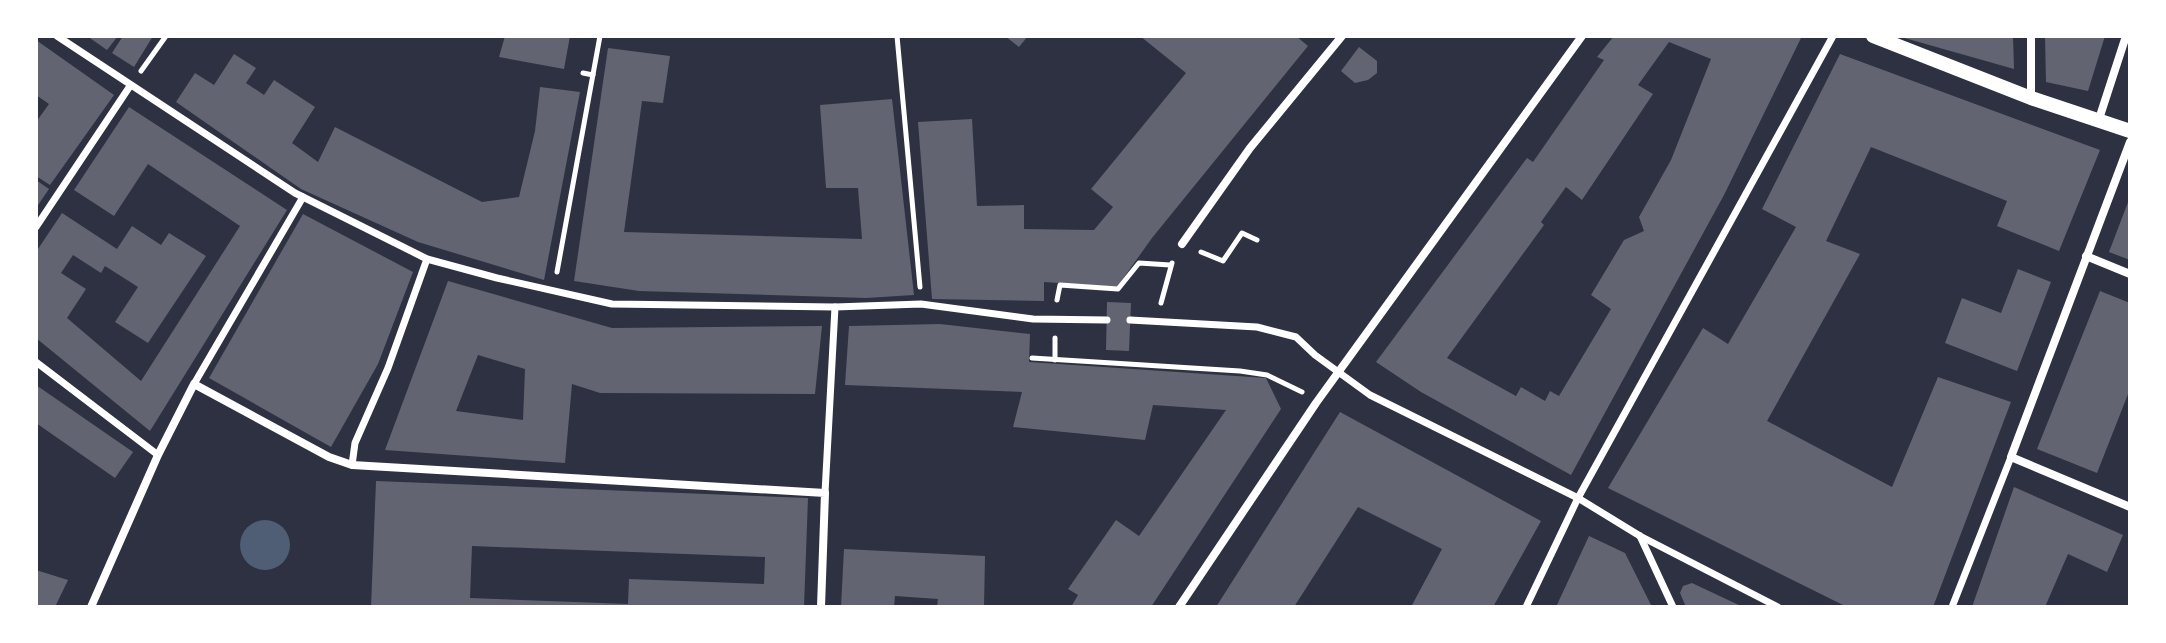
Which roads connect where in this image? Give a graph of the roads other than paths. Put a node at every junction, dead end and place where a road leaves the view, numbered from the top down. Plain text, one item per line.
1 (57, 36) edge
2 (1342, 36) edge
3 (1582, 36) edge
4 (1833, 36) edge
5 (1873, 36) edge
6 (2031, 36) edge
7 (2126, 36) edge
8 (130, 86) junction
9 (2031, 98) junction
10 (2098, 122) junction
11 (2130, 131) edge
12 (2130, 142) edge
13 (303, 197) junction
14 (36, 227) edge
15 (1182, 244) road end
16 (2086, 256) junction
17 (427, 259) junction
18 (2130, 274) edge
19 (835, 307) junction
20 (1107, 320) dead end
21 (1130, 320) dead end
22 (36, 362) edge
23 (1338, 373) junction
24 (194, 384) junction
25 (158, 455) junction
26 (2011, 457) junction
27 (352, 465) junction
28 (825, 493) junction
29 (1578, 498) junction
30 (2130, 507) edge
31 (1640, 536) junction
32 (91, 607) edge
33 (821, 607) edge
34 (1179, 607) edge
35 (1526, 607) edge
36 (1673, 607) edge
37 (1778, 607) edge
38 (1952, 607) edge

1 - 8 street
2 - 15 street
3 - 23 street
4 - 29 street
5 - 9 street
6 - 9 street
7 - 10 street
8 - 13 street
8 - 14 street
9 - 10 street
10 - 11 street
12 - 16 street
13 - 17 street
13 - 24 street
16 - 18 street
16 - 26 street
17 - 19 street
17 - 27 street
19 - 20 street
19 - 28 street
21 - 23 street
22 - 25 street
23 - 29 street
23 - 34 street
24 - 25 street
24 - 27 street
25 - 32 street
26 - 30 street
26 - 38 street
27 - 28 street
28 - 33 street
29 - 31 street
29 - 35 street
31 - 36 street
31 - 37 street

